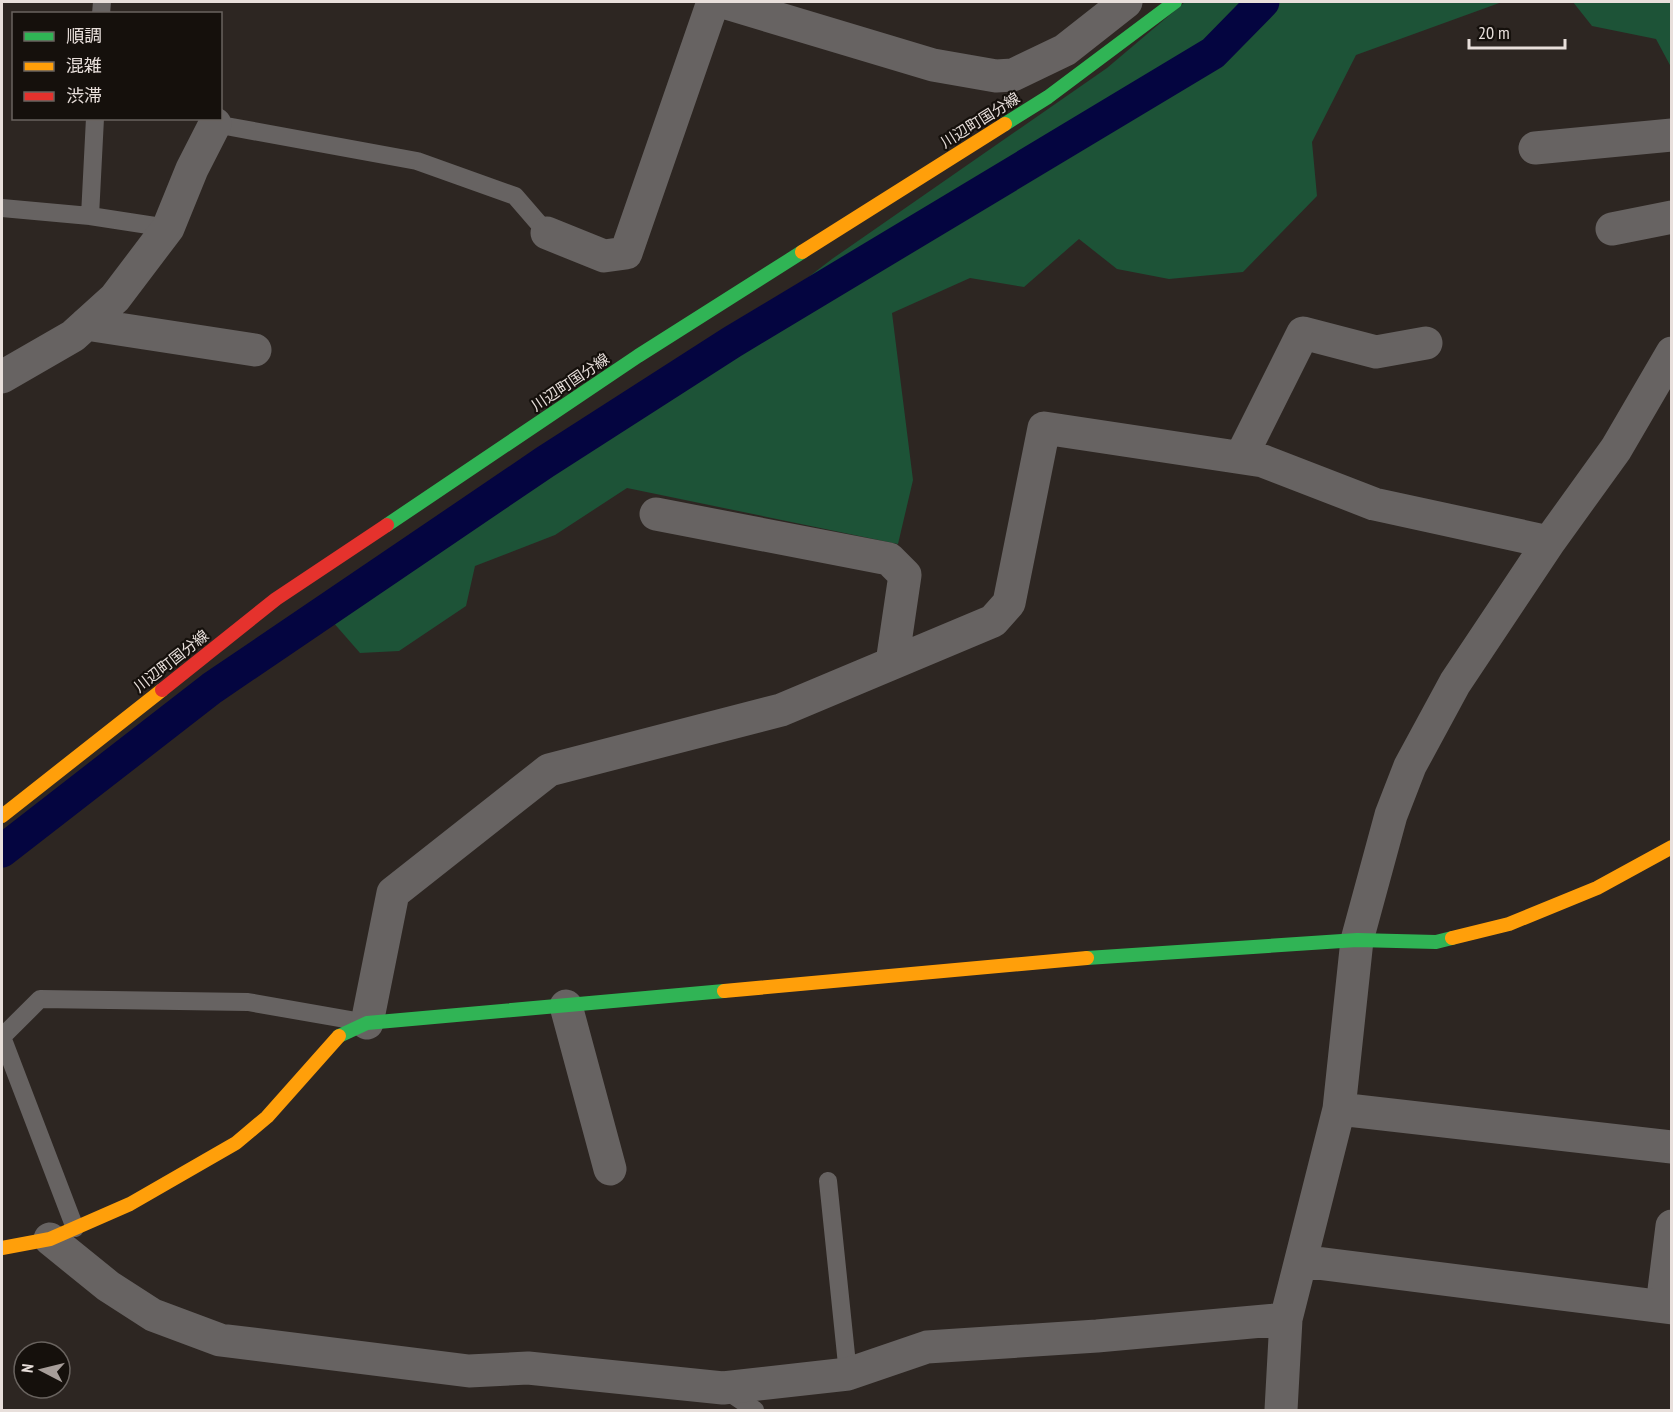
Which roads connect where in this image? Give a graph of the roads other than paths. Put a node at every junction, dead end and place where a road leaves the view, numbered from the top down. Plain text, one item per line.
1 (713, 2) edge
2 (723, 2) edge
3 (1126, 2) edge
4 (1175, 2) edge
5 (95, 120) edge
6 (215, 124) joint
7 (1671, 135) edge
8 (1535, 148) dead end
9 (2, 208) edge
10 (90, 216) junction
11 (1671, 217) edge
12 (168, 228) junction
13 (1612, 229) dead end
14 (547, 233) joint
15 (86, 324) junction
16 (1426, 343) dead end
17 (255, 350) dead end
18 (1671, 353) edge
19 (2, 377) edge
20 (1241, 457) junction
21 (656, 514) dead end
22 (1549, 542) junction
23 (892, 663) junction
24 (2, 816) edge
25 (1669, 852) edge
26 (1357, 940) junction
27 (566, 1006) junction
28 (367, 1023) junction
29 (2, 1037) edge
30 (1339, 1109) junction
31 (1671, 1147) edge
32 (610, 1169) dead end
33 (828, 1181) dead end
34 (1671, 1226) edge
35 (62, 1233) junction
36 (2, 1248) edge
37 (1301, 1261) junction
38 (1667, 1307) edge
39 (1286, 1319) junction
40 (848, 1374) junction
41 (721, 1399) edge
42 (755, 1410) edge
43 (1281, 1410) edge

1 - 14 street
2 - 3 street
4 - 24 street, 川辺町国分線
5 - 10 lane
6 - 12 street
6 - 14 lane
7 - 8 street
9 - 10 lane
10 - 12 lane
11 - 13 street
12 - 15 street
15 - 17 street
15 - 19 street
16 - 20 street
18 - 22 street
20 - 22 street
20 - 23 street
21 - 23 street
22 - 26 street
23 - 28 street
25 - 26 street
26 - 27 street
26 - 30 street
27 - 28 street
27 - 32 street
28 - 29 lane
28 - 35 street
29 - 35 lane
30 - 31 street
30 - 37 street
33 - 40 lane
34 - 38 street
35 - 36 street
35 - 41 street
37 - 38 street
37 - 39 street
39 - 40 street
39 - 43 street
40 - 41 street
41 - 42 lane

